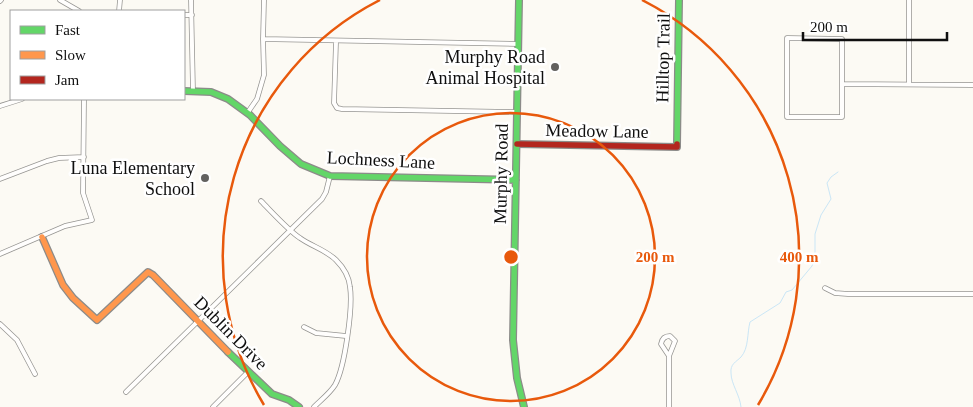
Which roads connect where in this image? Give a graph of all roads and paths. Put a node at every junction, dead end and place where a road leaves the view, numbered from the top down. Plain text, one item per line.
1 (60, 0) edge
2 (191, 0) edge
3 (264, 0) edge
4 (519, 0) edge
5 (679, 0) edge
6 (909, 0) edge
7 (77, 10) edge
8 (185, 15) edge
9 (192, 15) junction
10 (263, 39) junction
11 (336, 42) junction
12 (518, 44) junction
13 (843, 84) junction
14 (909, 84) junction
15 (973, 85) edge
16 (185, 91) edge
17 (193, 91) junction
18 (19, 100) edge
19 (84, 100) edge
20 (0, 106) edge
21 (248, 112) junction
22 (517, 112) junction
23 (516, 144) junction
24 (677, 147) joint
25 (84, 157) junction
26 (330, 176) junction
27 (0, 179) edge
28 (516, 180) junction
29 (262, 200) dead end
30 (290, 229) junction
31 (42, 237) junction
32 (0, 254) edge
33 (825, 288) dead end
34 (973, 294) edge
35 (198, 321) junction
36 (0, 324) edge
37 (304, 327) dead end
38 (346, 336) junction
39 (669, 356) junction
40 (248, 372) junction
41 (34, 374) dead end
42 (126, 392) dead end
43 (213, 407) edge
44 (299, 407) edge
45 (314, 407) edge
46 (524, 407) edge
47 (669, 407) edge

1 - 7 street
2 - 9 street
3 - 10 street
4 - 12 street, Murphy Road
5 - 24 street, Hilltop Trail
6 - 14 street
8 - 9 street
9 - 17 street
10 - 11 street
10 - 21 street
11 - 12 street
11 - 22 street
12 - 22 street, Murphy Road
13 - 13 street
13 - 14 street
14 - 15 street
16 - 17 street, Lochness Lane
17 - 21 street, Lochness Lane
18 - 20 street
19 - 25 street
21 - 26 street, Lochness Lane
22 - 23 street, Murphy Road
23 - 24 street, Meadow Lane
23 - 28 street, Murphy Road
25 - 27 street
25 - 31 street
26 - 28 street, Lochness Lane
26 - 30 street
28 - 46 street, Murphy Road
29 - 30 street
30 - 35 street
30 - 38 street
31 - 32 street
31 - 35 street, Dublin Drive
33 - 34 street
35 - 40 street, Dublin Drive
35 - 42 street
36 - 41 street
37 - 38 street
38 - 45 street
39 - 39 street
39 - 47 street
40 - 43 street
40 - 44 street, Dublin Drive

